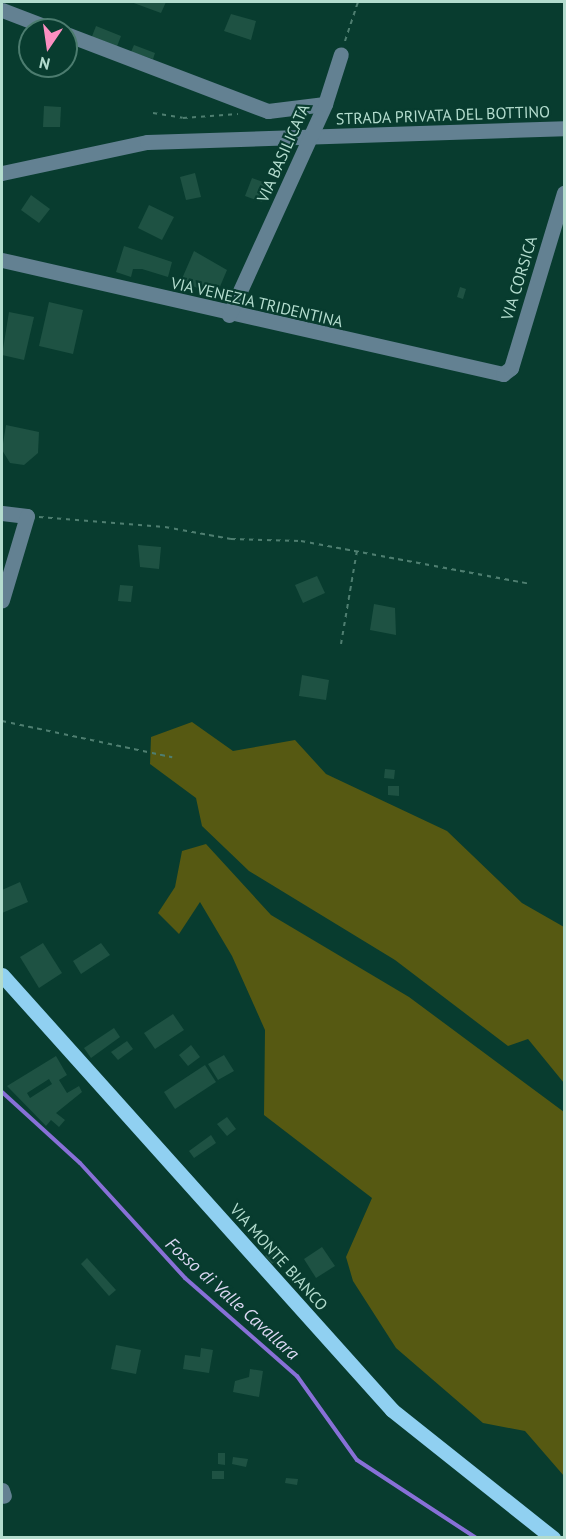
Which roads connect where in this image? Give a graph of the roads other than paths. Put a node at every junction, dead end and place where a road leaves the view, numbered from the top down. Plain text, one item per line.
1 (2, 10) edge
2 (23, 18) edge
3 (78, 39) edge
4 (341, 54) road end
5 (325, 104) junction
6 (564, 128) edge
7 (310, 138) junction
8 (2, 172) edge
9 (564, 193) edge
10 (2, 260) edge
11 (229, 315) junction
12 (506, 373) joint
13 (2, 513) edge
14 (2, 600) edge
15 (2, 975) edge
16 (553, 1538) edge

1 - 2 street
3 - 5 street
4 - 5 street, VIA BASILICATA
5 - 7 street, VIA BASILICATA
6 - 7 street, STRADA PRIVATA DEL BOTTINO
7 - 8 street, STRADA PRIVATA DEL BOTTINO
7 - 11 street, VIA BASILICATA
9 - 12 street, VIA CORSICA
10 - 11 street, VIA VENEZIA TRIDENTINA
11 - 12 street, VIA VENEZIA TRIDENTINA
13 - 14 street
15 - 16 main road, VIA MONTE BIANCO

